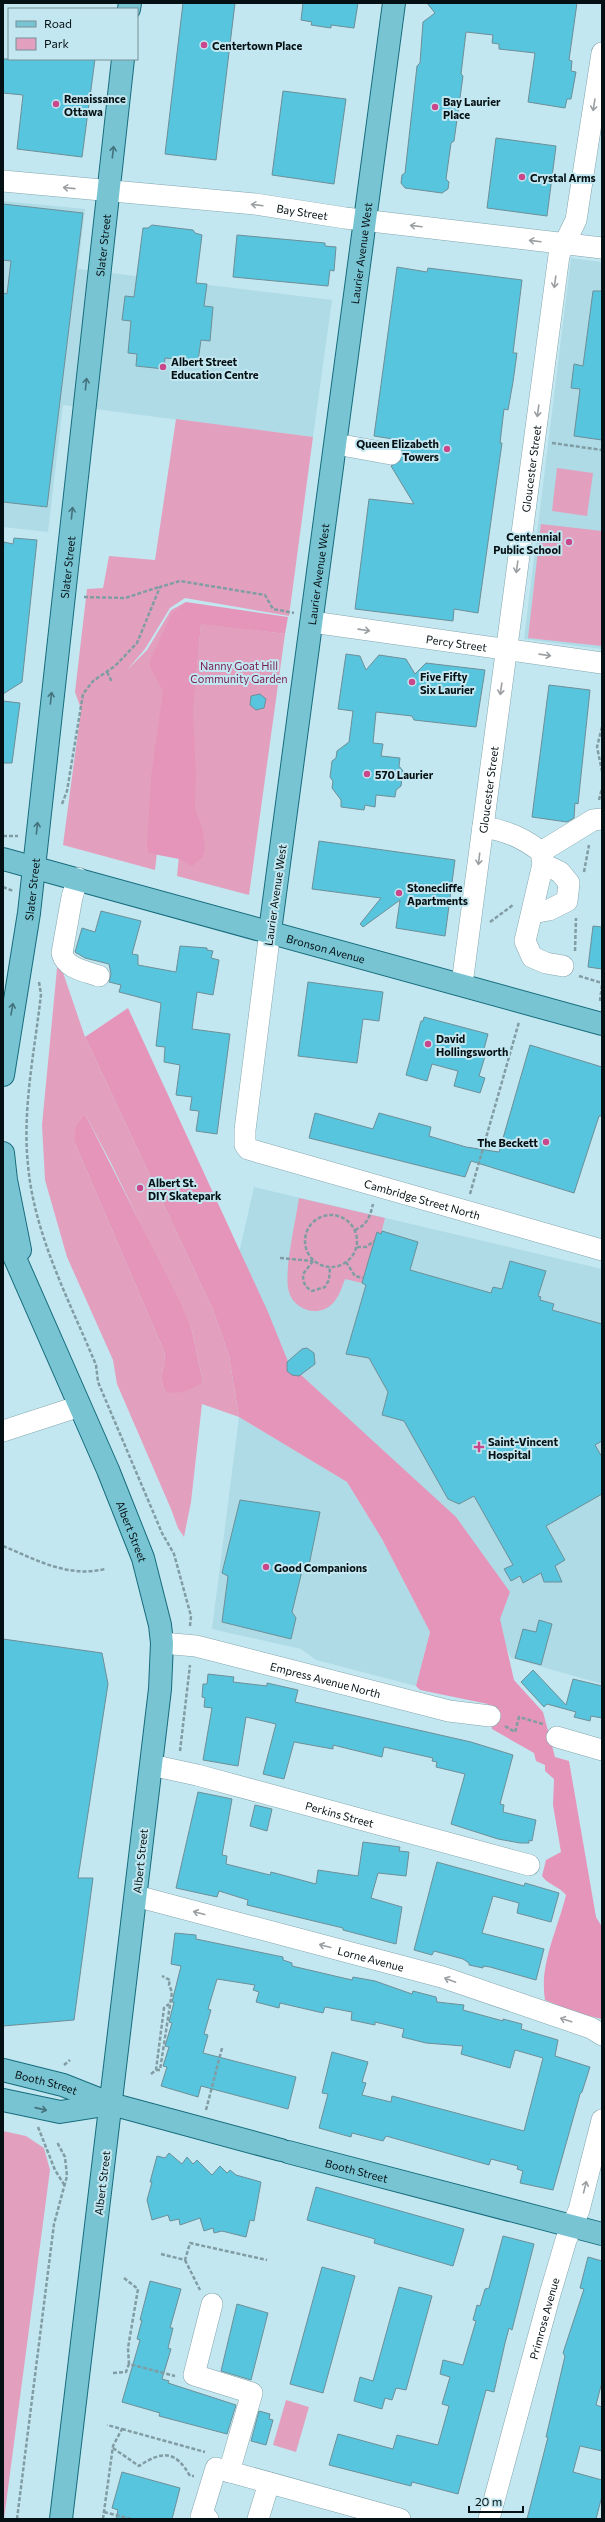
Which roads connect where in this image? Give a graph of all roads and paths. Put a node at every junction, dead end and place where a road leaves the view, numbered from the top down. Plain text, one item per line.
1 (394, 3) edge
2 (602, 53) edge
3 (123, 60) edge
4 (3, 181) edge
5 (108, 191) junction
6 (365, 220) junction
7 (564, 244) junction
8 (602, 248) edge
9 (534, 442) junction
10 (336, 444) junction
11 (602, 450) edge
12 (391, 454) dead end
13 (160, 587) junction
14 (82, 596) dead end
15 (303, 617) junction
16 (506, 650) junction
17 (602, 663) edge
18 (107, 672) junction
19 (112, 682) dead end
20 (602, 727) edge
21 (602, 771) edge
22 (60, 807) dead end
23 (602, 819) edge
24 (483, 827) junction
25 (3, 836) edge
26 (12, 836) dead end
27 (3, 858) edge
28 (542, 858) junction
29 (33, 866) junction
30 (78, 878) junction
31 (3, 887) edge
32 (12, 890) dead end
33 (533, 908) junction
34 (489, 923) dead end
35 (270, 931) junction
36 (568, 971) joint
37 (39, 976) dead end
38 (99, 976) dead end
39 (462, 984) junction
40 (602, 984) edge
41 (600, 1001) dead end
42 (519, 1022) dead end
43 (602, 1024) edge
44 (5, 1041) edge
45 (3, 1075) edge
46 (245, 1145) joint
47 (3, 1154) edge
48 (375, 1199) dead end
49 (464, 1211) junction
50 (355, 1230) junction
51 (3, 1232) edge
52 (374, 1241) dead end
53 (356, 1248) junction
54 (602, 1250) edge
55 (280, 1258) dead end
56 (313, 1261) junction
57 (346, 1262) junction
58 (330, 1267) junction
59 (363, 1278) dead end
60 (26, 1283) junction
61 (80, 1406) junction
62 (4, 1428) edge
63 (3, 1546) edge
64 (105, 1569) dead end
65 (191, 1622) dead end
66 (162, 1643) junction
67 (190, 1667) dead end
68 (490, 1716) joint
69 (552, 1731) joint
70 (602, 1750) edge
71 (150, 1765) junction
72 (177, 1771) junction
73 (529, 1865) dead end
74 (136, 1896) junction
75 (162, 1976) dead end
76 (602, 2035) edge
77 (222, 2048) dead end
78 (70, 2060) dead end
79 (64, 2065) dead end
80 (3, 2070) edge
81 (151, 2074) dead end
82 (3, 2100) edge
83 (111, 2104) junction
84 (602, 2120) edge
85 (36, 2124) dead end
86 (201, 2128) junction
87 (57, 2142) dead end
88 (65, 2187) junction
89 (573, 2224) junction
90 (602, 2234) edge
91 (161, 2254) dead end
92 (185, 2260) junction
93 (268, 2260) dead end
94 (124, 2278) dead end
95 (212, 2304) joint
96 (129, 2364) junction
97 (113, 2373) dead end
98 (174, 2376) dead end
99 (107, 2425) dead end
100 (122, 2429) junction
101 (113, 2448) junction
102 (222, 2470) junction
103 (268, 2484) junction
104 (104, 2512) junction
105 (204, 2518) edge
106 (17, 2519) edge
107 (61, 2519) edge
108 (103, 2519) edge
109 (132, 2519) edge
110 (258, 2519) edge
111 (400, 2519) edge
112 (489, 2519) edge

1 - 6 main road, Laurier Avenue West
2 -> 7 street, Gloucester Street
5 -> 3 main road, Slater Street
5 -> 4 street, Bay Street
6 -> 5 street, Bay Street
29 -> 5 main road, Slater Street
7 -> 6 street, Bay Street
6 - 10 main road, Laurier Avenue West
7 - 8 street, Bay Street
7 -> 9 street, Gloucester Street
9 - 11 path
9 -> 16 street, Gloucester Street
10 - 12 street
10 - 15 main road, Laurier Avenue West
13 - 14 path
13 - 15 path
13 - 18 path
15 -> 16 street, Percy Street
15 - 35 main road, Laurier Avenue West
16 -> 17 street, Percy Street
16 -> 24 street, Gloucester Street
18 - 19 path
18 - 22 path
20 - 21 path
23 - 28 street
24 - 28 street
24 -> 39 street, Gloucester Street
25 - 26 path
27 - 29 main road, Bronson Avenue
28 - 33 street
28 - 33 street
29 - 30 main road, Bronson Avenue
44 -> 29 main road, Slater Street
30 - 35 main road, Bronson Avenue
30 - 38 street
31 - 32 path
33 - 34 path
33 - 36 street
35 - 39 main road, Bronson Avenue
35 - 46 street, Laurier Avenue West
36 - 40 path
37 - 65 path
39 - 43 main road, Bronson Avenue
40 - 41 path
42 - 49 path
44 - 45 main road, Slater Street
46 - 49 street, Cambridge Street North
47 - 60 main road
48 - 50 path
49 - 54 street, Cambridge Street North
50 - 53 path
50 - 56 path
51 - 60 main road, Albert Street
52 - 53 path
53 - 57 path
55 - 56 path
56 - 58 path
56 - 58 path
57 - 58 path
57 - 59 path
60 - 61 main road, Albert Street
61 - 62 street
61 - 66 main road, Albert Street
63 - 64 path
66 - 68 street, Empress Avenue North
66 - 71 main road, Albert Street
67 - 72 path
68 - 69 path
69 - 70 street
71 - 72 street, Perkins Street
71 - 74 main road, Albert Street
72 - 73 street, Perkins Street
76 -> 74 street, Lorne Avenue
74 - 83 main road, Albert Street
75 - 81 path
77 - 86 path
78 - 79 path
80 - 83 main road, Booth Street
82 -> 83 main road, Booth Street
83 - 86 main road, Booth Street
83 - 107 main road, Albert Street
89 -> 84 street, Primrose Avenue
85 - 88 path
86 - 89 main road, Booth Street
87 - 88 path
88 - 106 path
89 - 90 main road, Booth Street
89 - 112 street, Primrose Avenue
91 - 92 path
92 - 93 path
92 - 95 path
94 - 96 path
95 - 102 street
96 - 97 path
96 - 98 path
99 - 100 path
100 - 101 path
100 - 102 path
101 - 102 path
101 - 104 path
102 - 103 street
102 - 105 street
103 - 110 street
103 - 111 street
104 - 108 path
104 - 109 path

